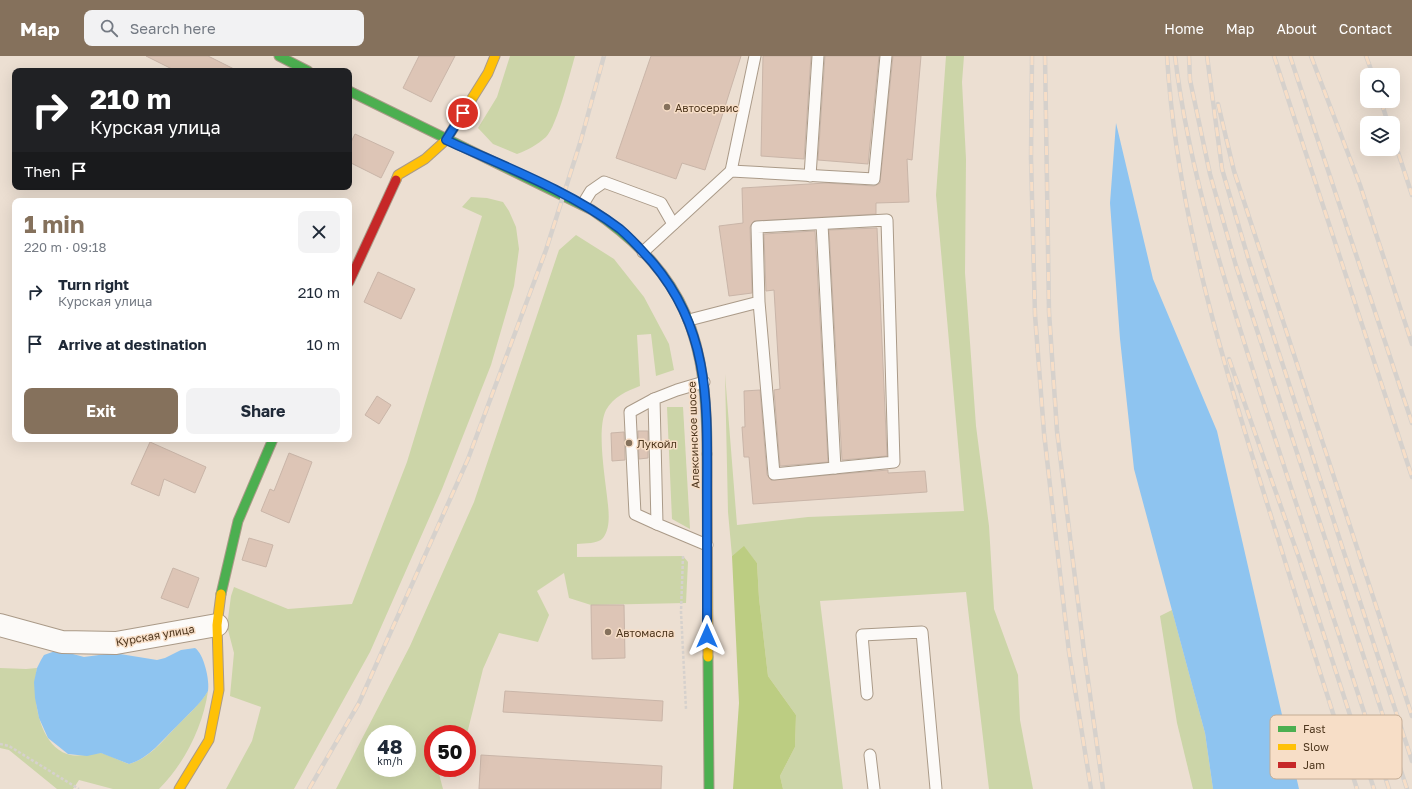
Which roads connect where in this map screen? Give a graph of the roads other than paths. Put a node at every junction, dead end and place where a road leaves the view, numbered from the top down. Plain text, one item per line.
1 (278, 56) edge
2 (495, 56) edge
3 (755, 56) edge
4 (818, 56) edge
5 (886, 56) edge
6 (302, 68) edge
7 (352, 93) edge
8 (446, 140) junction
9 (731, 171) junction
10 (810, 176) junction
11 (583, 204) junction
12 (673, 224) junction
13 (822, 224) junction
14 (643, 252) junction
15 (352, 275) edge
16 (759, 302) junction
17 (689, 320) junction
18 (704, 382) junction
19 (654, 400) junction
20 (272, 442) edge
21 (835, 468) junction
22 (657, 524) junction
23 (707, 545) junction
24 (0, 625) edge
25 (217, 625) junction
26 (867, 694) dead end
27 (870, 755) dead end
28 (179, 789) edge
29 (709, 789) edge
30 (874, 789) edge
31 (936, 789) edge

1 - 6 main road
2 - 8 main road
3 - 9 lane
4 - 10 lane
5 - 10 lane
7 - 8 main road, Алексинское шоссе
8 - 11 main road, Алексинское шоссе
8 - 15 main road
9 - 10 lane
9 - 12 lane
11 - 12 lane
11 - 14 main road, Алексинское шоссе
12 - 14 lane
13 - 16 lane
13 - 21 lane
13 - 21 lane
14 - 17 main road, Алексинское шоссе
16 - 17 lane
16 - 21 lane
17 - 18 main road, Алексинское шоссе
18 - 19 lane
18 - 23 main road, Алексинское шоссе
19 - 22 lane
19 - 22 lane
20 - 25 main road
22 - 23 lane
23 - 29 main road, Алексинское шоссе
24 - 25 street, Курская улица
25 - 28 main road
26 - 31 lane
27 - 30 lane

